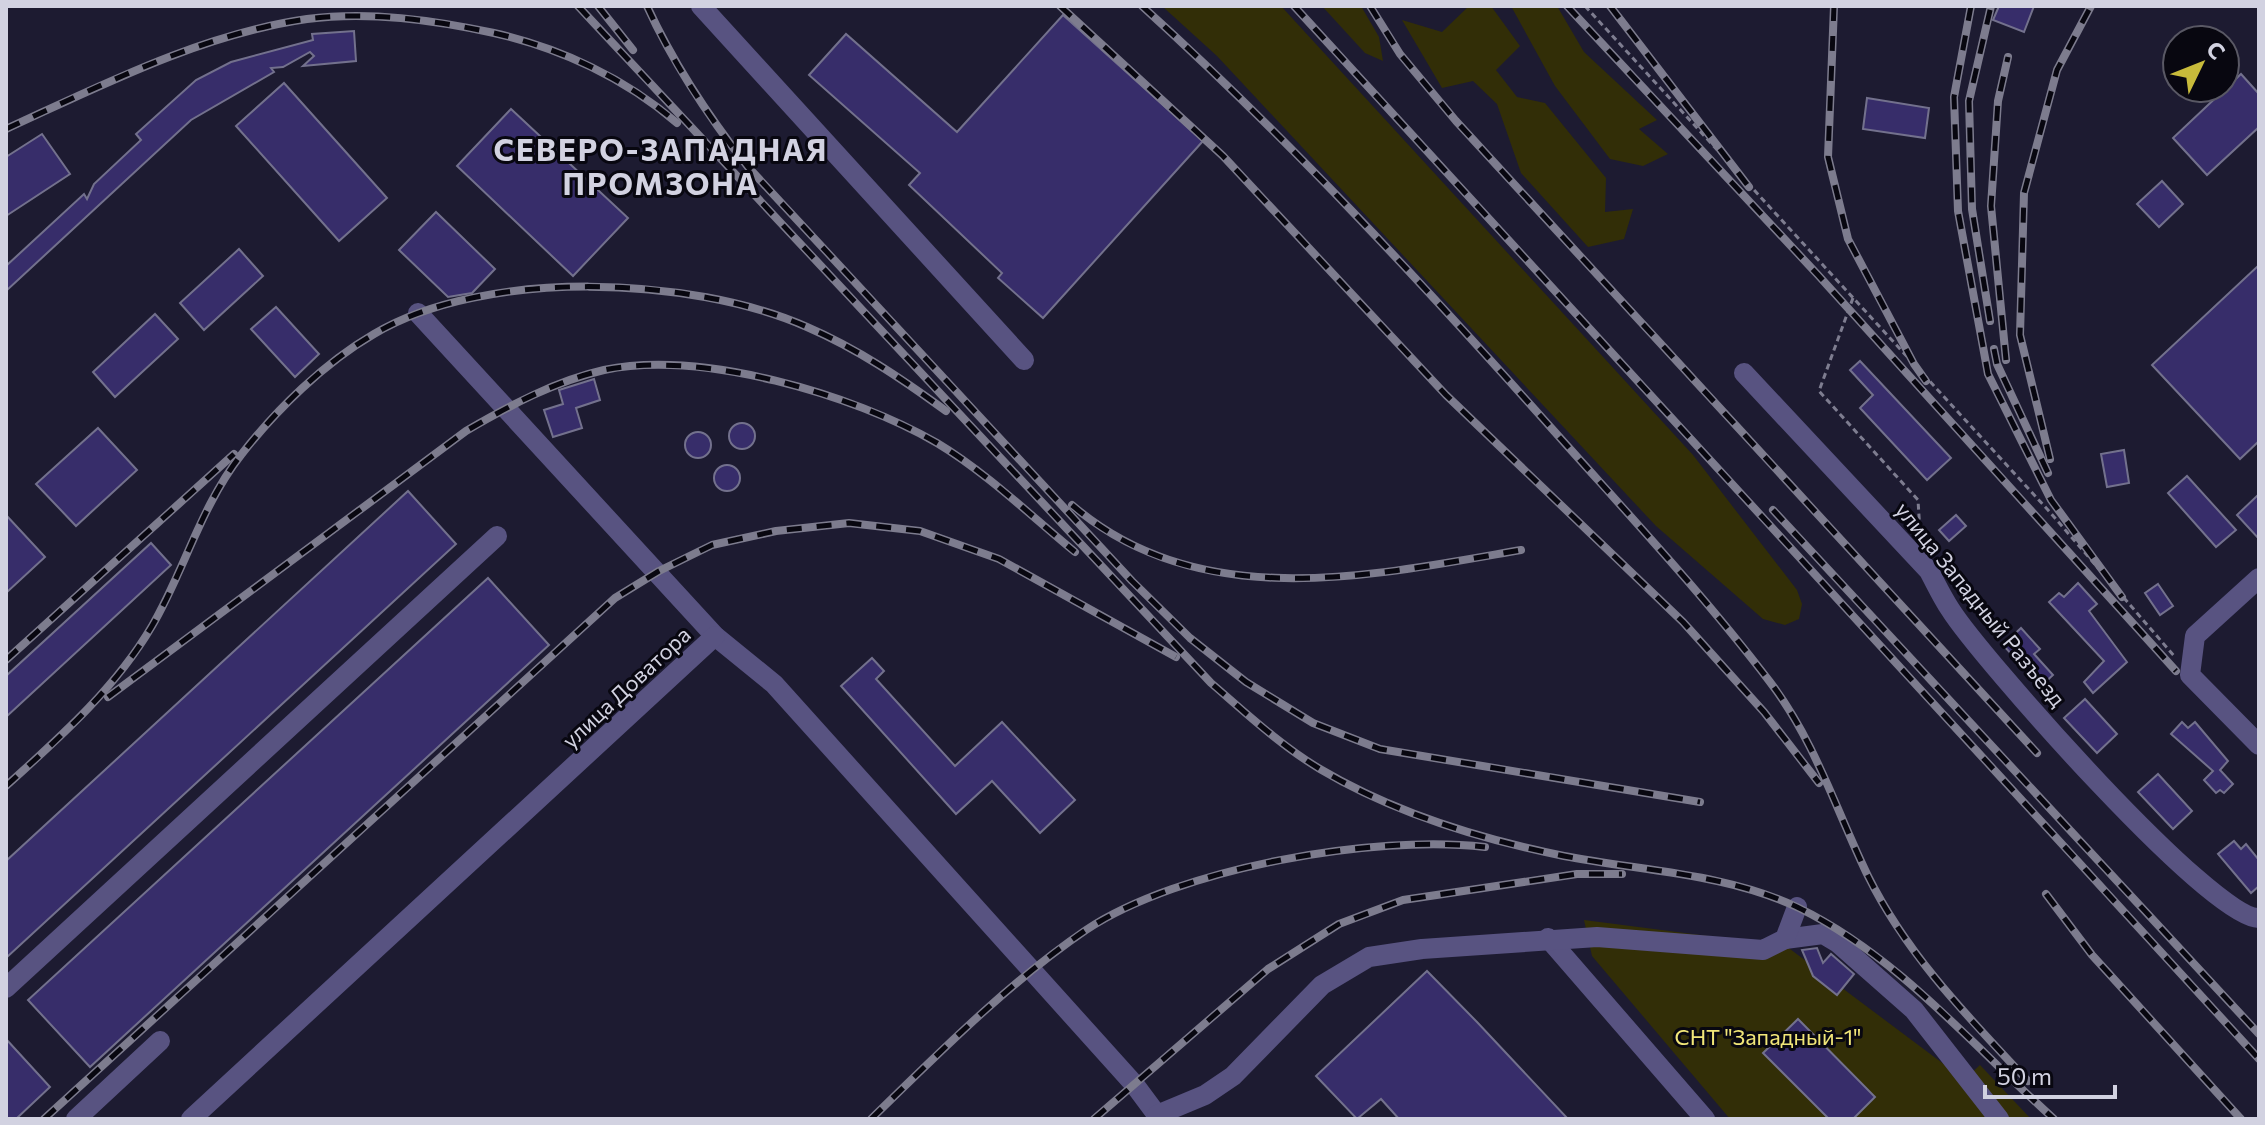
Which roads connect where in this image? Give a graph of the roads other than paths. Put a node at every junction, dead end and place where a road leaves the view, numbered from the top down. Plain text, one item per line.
1 (701, 6) edge
2 (418, 313) dead end
3 (1024, 360) dead end
4 (1744, 373) dead end
5 (497, 536) dead end
6 (2259, 578) edge
7 (715, 636) junction
8 (2259, 745) edge
9 (1797, 907) dead end
10 (2259, 918) edge
11 (1548, 938) junction
12 (1785, 939) junction
13 (6, 988) edge
14 (160, 1041) dead end
15 (1159, 1117) edge
16 (1998, 1117) edge
17 (76, 1119) edge
18 (191, 1119) edge
19 (1705, 1119) edge

1 - 3 street
2 - 7 street
4 - 10 street, улица Западный Разъезд
5 - 13 street
6 - 8 street
7 - 15 street, улица Доватора
7 - 18 street, улица Доватора
9 - 12 street
11 - 12 street
11 - 15 street
11 - 19 street
12 - 16 street
14 - 17 street

